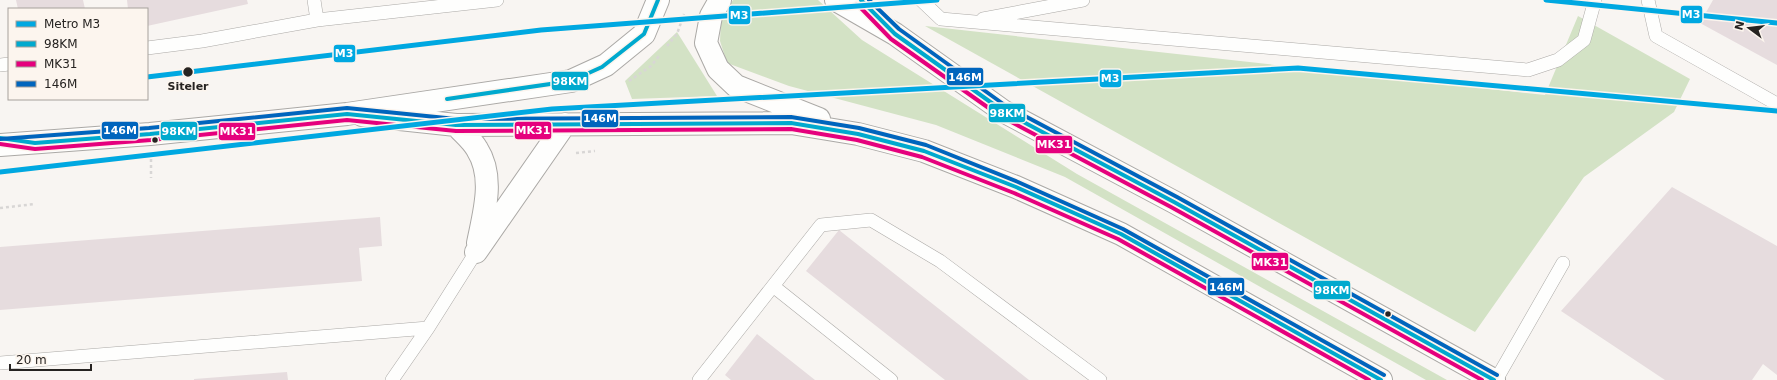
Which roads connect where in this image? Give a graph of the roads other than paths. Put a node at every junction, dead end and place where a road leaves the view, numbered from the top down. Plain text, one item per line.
1 (314, 0) edge
2 (497, 0) edge
3 (658, 0) edge
4 (720, 0) edge
5 (836, 0) edge
6 (860, 0) edge
7 (921, 0) edge
8 (1083, 0) edge
9 (1595, 0) edge
10 (1648, 0) edge
11 (445, 3) edge
12 (317, 20) junction
13 (968, 22) junction
14 (895, 34) junction
15 (148, 48) edge
16 (1777, 104) edge
17 (347, 114) junction
18 (565, 124) junction
19 (456, 125) junction
20 (858, 134) junction
21 (0, 138) edge
22 (34, 143) junction
23 (0, 145) edge
24 (476, 252) junction
25 (1563, 263) dead end
26 (773, 286) junction
27 (428, 328) junction
28 (0, 363) edge
29 (392, 380) edge
30 (699, 380) edge
31 (891, 380) edge
32 (1100, 380) edge
33 (1381, 380) edge
34 (1495, 380) edge

1 - 12 lane
2 - 11 lane
3 - 17 street
4 - 20 street
5 - 14 street
6 - 14 street
7 - 13 lane
8 - 13 lane
9 - 13 lane
10 - 16 lane
11 - 12 lane
12 - 15 lane
14 - 34 street
17 - 19 street
17 - 22 street
18 - 19 street
18 - 20 street
18 - 24 street
19 - 24 street
20 - 33 street
21 - 22 street
22 - 23 street
24 - 27 lane
25 - 34 lane
26 - 30 lane
26 - 31 lane
26 - 32 lane
27 - 28 lane
27 - 29 lane

